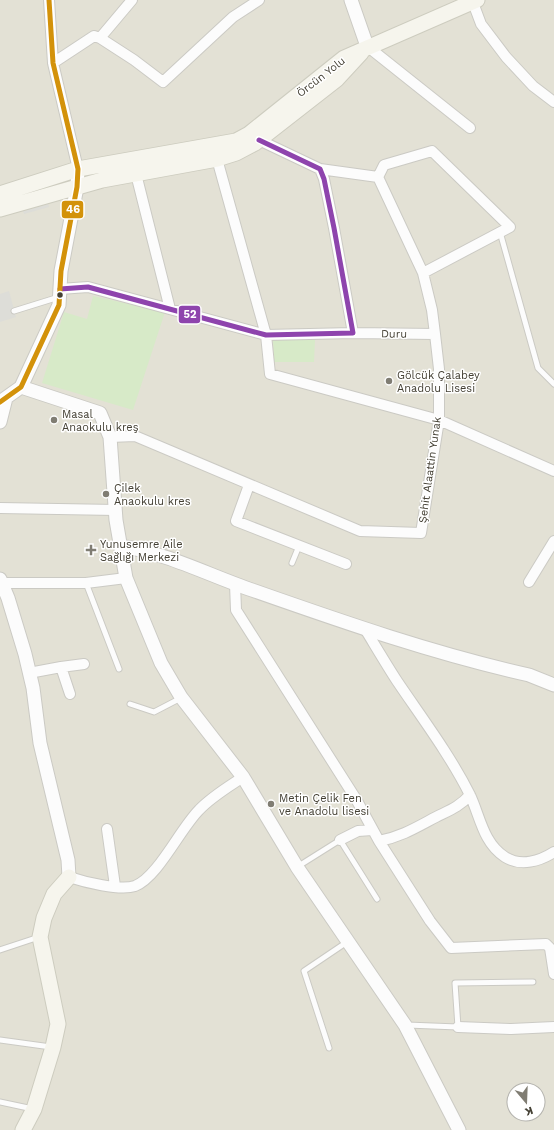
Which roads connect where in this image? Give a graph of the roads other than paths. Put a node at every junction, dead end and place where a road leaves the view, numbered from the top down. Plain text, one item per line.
1 (49, 0) edge
2 (259, 0) edge
3 (351, 0) edge
4 (474, 1) edge
5 (126, 2) edge
6 (100, 38) junction
7 (367, 46) junction
8 (53, 63) junction
9 (554, 102) edge
10 (470, 128) dead end
11 (259, 140) junction
12 (217, 159) junction
13 (78, 169) junction
14 (320, 169) junction
15 (136, 174) junction
16 (378, 177) junction
17 (77, 187) junction
18 (0, 194) edge
19 (0, 209) edge
20 (500, 232) junction
21 (423, 273) junction
22 (60, 293) junction
23 (170, 309) junction
24 (14, 311) dead end
25 (353, 333) junction
26 (435, 334) junction
27 (266, 336) junction
28 (554, 384) edge
29 (20, 386) junction
30 (3, 400) edge
31 (439, 420) junction
32 (0, 422) edge
33 (110, 436) junction
34 (554, 471) edge
35 (250, 485) junction
36 (0, 508) edge
37 (116, 510) junction
38 (554, 540) edge
39 (120, 546) junction
40 (299, 546) junction
41 (292, 563) dead end
42 (346, 564) dead end
43 (126, 578) junction
44 (1, 582) edge
45 (529, 582) dead end
46 (86, 583) junction
47 (235, 584) junction
48 (365, 630) junction
49 (84, 664) dead end
50 (61, 667) junction
51 (119, 669) dead end
52 (29, 673) junction
53 (554, 685) edge
54 (70, 694) dead end
55 (181, 697) junction
56 (130, 704) dead end
57 (243, 777) junction
58 (470, 795) junction
59 (107, 829) dead end
60 (372, 830) junction
61 (340, 840) junction
62 (379, 841) junction
63 (554, 852) edge
64 (297, 867) junction
65 (69, 876) junction
66 (115, 886) junction
67 (377, 899) dead end
68 (40, 937) junction
69 (347, 942) junction
70 (552, 947) edge
71 (1, 950) edge
72 (0, 956) edge
73 (554, 974) edge
74 (534, 982) dead end
75 (405, 1025) junction
76 (458, 1027) junction
77 (554, 1027) edge
78 (0, 1040) edge
79 (53, 1047) junction
80 (329, 1048) dead end
81 (0, 1102) edge
82 (34, 1109) junction
83 (24, 1130) edge
84 (460, 1130) edge

1 - 8 street
2 - 6 street
3 - 7 street
4 - 7 main road
4 - 9 street
5 - 6 street
6 - 8 street
7 - 10 street
7 - 11 main road, Örcün Yolu
7 - 13 main road, Örcün Yolu
8 - 13 street
11 - 12 main road, Örcün Yolu
11 - 14 street
12 - 15 main road, Örcün Yolu
12 - 27 street
13 - 17 street
13 - 18 main road, Örcün Yolu
14 - 16 street
14 - 25 street
15 - 17 main road, Örcün Yolu
15 - 23 street
16 - 20 street
16 - 21 street, Şehit Alaattin Yunak
17 - 19 main road, Örcün Yolu
17 - 22 street
20 - 21 street
20 - 28 lane
21 - 26 street, Şehit Alaattin Yunak
22 - 23 street, Duru
22 - 24 lane
22 - 29 street
23 - 27 street, Duru
25 - 26 street, Duru
25 - 27 street, Duru
26 - 31 street, Şehit Alaattin Yunak
27 - 31 street
29 - 30 street
29 - 33 street
30 - 32 street
31 - 34 street
31 - 35 street, Şehit Alaattin Yunak
33 - 35 street
33 - 37 street
35 - 40 street
36 - 37 street
37 - 39 street
38 - 45 street
39 - 43 street
39 - 47 street
40 - 41 lane
40 - 42 street
43 - 46 street
43 - 55 street
44 - 46 street
44 - 52 street
46 - 51 lane
47 - 48 street
47 - 60 street
48 - 53 street
48 - 58 street
49 - 50 street
50 - 52 street
50 - 54 street
52 - 65 street
55 - 56 lane
55 - 57 street
57 - 64 street
57 - 66 street
58 - 62 street
58 - 63 street
59 - 66 street
60 - 61 street
60 - 62 street
61 - 64 lane
61 - 67 lane
62 - 70 street
64 - 69 street
65 - 66 street
65 - 68 main road
68 - 71 lane
68 - 79 main road
69 - 75 street
69 - 80 lane
70 - 73 street
71 - 72 lane
74 - 76 lane
75 - 76 lane
75 - 84 street
76 - 77 street
78 - 79 lane
79 - 82 main road
81 - 82 lane
82 - 83 main road

